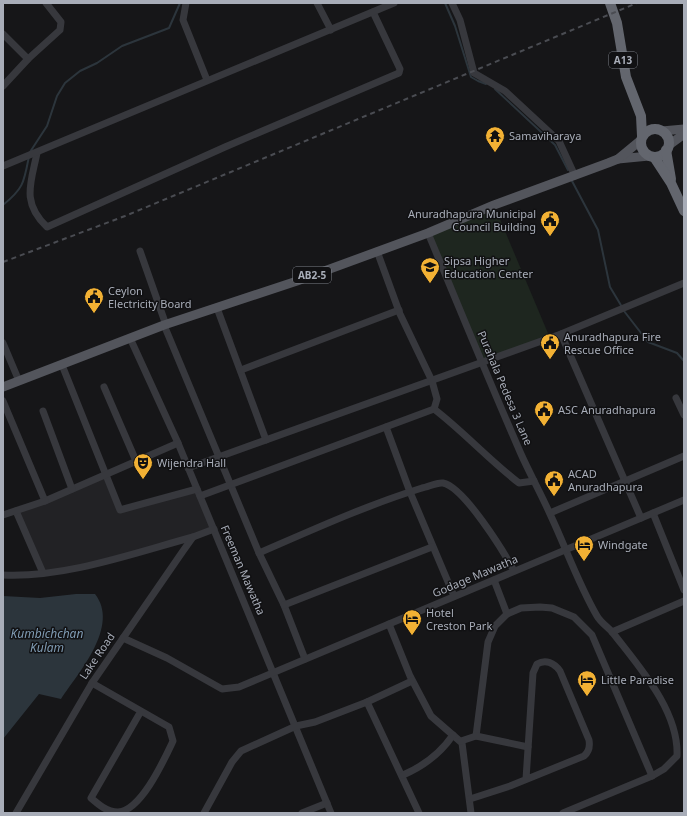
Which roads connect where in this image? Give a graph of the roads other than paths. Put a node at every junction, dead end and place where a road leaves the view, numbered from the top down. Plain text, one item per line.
1 (46, 3) edge
2 (186, 3) edge
3 (317, 3) edge
4 (394, 3) edge
5 (452, 3) edge
6 (610, 3) edge
7 (373, 12) junction
8 (330, 30) junction
9 (3, 34) edge
10 (28, 59) junction
11 (207, 80) junction
12 (3, 86) edge
13 (641, 116) junction
14 (684, 129) edge
15 (659, 130) junction
16 (684, 134) edge
17 (642, 138) junction
18 (668, 148) junction
19 (35, 154) junction
20 (652, 157) junction
21 (618, 158) junction
22 (3, 166) edge
23 (575, 176) junction
24 (671, 183) junction
25 (684, 211) edge
26 (428, 234) junction
27 (140, 251) dead end
28 (377, 252) junction
29 (684, 283) edge
30 (217, 308) junction
31 (399, 310) junction
32 (165, 325) junction
33 (561, 334) junction
34 (130, 338) junction
35 (3, 343) edge
36 (482, 363) junction
37 (62, 365) junction
38 (241, 370) junction
39 (19, 381) junction
40 (432, 381) junction
41 (104, 386) dead end
42 (3, 387) edge
43 (676, 398) dead end
44 (3, 400) edge
45 (434, 409) junction
46 (43, 411) dead end
47 (684, 415) edge
48 (386, 427) junction
49 (266, 440) junction
50 (178, 443) junction
51 (684, 456) edge
52 (218, 457) junction
53 (136, 461) junction
54 (188, 468) junction
55 (106, 474) junction
56 (534, 481) junction
57 (625, 482) junction
58 (230, 485) junction
59 (72, 489) junction
60 (410, 492) junction
61 (199, 493) junction
62 (45, 500) junction
63 (684, 500) edge
64 (16, 511) junction
65 (550, 513) junction
66 (653, 513) junction
67 (3, 516) edge
68 (640, 518) junction
69 (214, 530) junction
70 (193, 537) junction
71 (432, 547) junction
72 (566, 550) junction
73 (259, 553) junction
74 (514, 571) junction
75 (4, 573) edge
76 (43, 573) junction
77 (494, 580) junction
78 (684, 590) edge
79 (454, 596) junction
80 (684, 600) edge
81 (284, 605) junction
82 (507, 614) junction
83 (390, 624) junction
84 (612, 632) junction
85 (123, 638) junction
86 (305, 659) junction
87 (274, 672) junction
88 (412, 681) junction
89 (92, 682) junction
90 (367, 702) junction
91 (141, 711) junction
92 (296, 726) junction
93 (453, 735) junction
94 (476, 736) junction
95 (461, 741) junction
96 (528, 747) junction
97 (684, 753) edge
98 (677, 756) junction
99 (403, 775) junction
100 (652, 776) junction
101 (526, 779) junction
102 (470, 799) junction
103 (327, 803) junction
104 (16, 813) edge
105 (204, 813) edge
106 (302, 813) edge
107 (331, 813) edge
108 (419, 813) edge
109 (471, 813) edge
110 (563, 813) edge

1 - 10 street
2 - 11 street
3 - 8 street
4 - 7 street
5 - 23 street
6 - 13 highway, A13
7 - 8 street
7 - 19 street
8 - 11 street
9 - 10 street
10 - 12 street
11 - 19 street
13 - 15 highway
13 - 17 highway, A13
14 - 15 main road
15 - 17 highway
15 - 18 highway
16 - 18 main road
17 - 20 highway
17 - 21 main road, AB2-5
18 - 20 highway
18 - 24 highway
19 - 22 street
20 - 21 main road, AB2-5
20 - 24 highway
21 - 23 main road, AB2-5
23 - 26 main road, AB2-5
24 - 25 highway
26 - 28 main road, AB2-5
26 - 36 street, Purahala Pedesa 3 Lane
27 - 32 street
28 - 30 main road, AB2-5
28 - 31 street
29 - 33 street
30 - 32 main road, AB2-5
30 - 38 street
31 - 38 street
31 - 40 street
32 - 34 main road, AB2-5
32 - 52 street
33 - 36 street
33 - 57 street
34 - 37 main road, AB2-5
34 - 50 street, Freeman Mawatha
35 - 39 street
36 - 40 street
36 - 56 street, Purahala Pedesa 3 Lane
37 - 39 main road, AB2-5
37 - 55 street
38 - 49 street
39 - 42 main road, AB2-5
40 - 45 street
40 - 49 street
41 - 53 street
43 - 47 street
44 - 62 street
45 - 48 street
45 - 56 street
46 - 59 street
48 - 58 street
48 - 60 street
49 - 52 street
50 - 53 street
50 - 54 street, Freeman Mawatha
51 - 57 street
52 - 54 street
52 - 58 street
53 - 55 street
54 - 61 street, Freeman Mawatha
55 - 59 street
55 - 61 street
56 - 65 street, Purahala Pedesa 3 Lane
57 - 65 street
57 - 68 street
58 - 61 street
58 - 73 street
59 - 62 street
60 - 71 street
60 - 73 street
60 - 74 street
61 - 69 street, Freeman Mawatha
62 - 64 street
63 - 66 street, Godage Mawatha
64 - 67 street
64 - 76 street
65 - 72 street, Purahala Pedesa 3 Lane
66 - 68 street, Godage Mawatha
66 - 78 street
68 - 72 street, Godage Mawatha
69 - 70 street
69 - 87 street, Freeman Mawatha
70 - 76 street
70 - 85 street, Lake Road
71 - 79 street
71 - 81 street
72 - 74 street, Godage Mawatha
72 - 84 street, Purahala Pedesa 3 Lane
73 - 81 street
74 - 77 street, Godage Mawatha
75 - 76 street
77 - 79 street, Godage Mawatha
77 - 82 street
79 - 83 street, Godage Mawatha
80 - 84 street
81 - 86 street
82 - 94 street
82 - 100 street
83 - 86 street, Godage Mawatha
83 - 88 street
84 - 98 street, Purahala Pedesa 3 Lane
85 - 87 street, Godage Mawatha
85 - 89 street, Lake Road
86 - 87 street, Godage Mawatha
87 - 92 street, Freeman Mawatha
88 - 90 street
88 - 93 street
89 - 91 street
89 - 104 street, Lake Road
90 - 92 street
90 - 99 street
91 - 91 street
92 - 103 street, Freeman Mawatha
92 - 105 street
93 - 95 street
93 - 99 street
94 - 95 street
94 - 96 street
95 - 102 street
96 - 101 street
96 - 101 street
97 - 98 street
98 - 100 street
99 - 108 street
100 - 110 street
101 - 102 street
102 - 109 street
103 - 106 street
103 - 107 street, Freeman Mawatha

